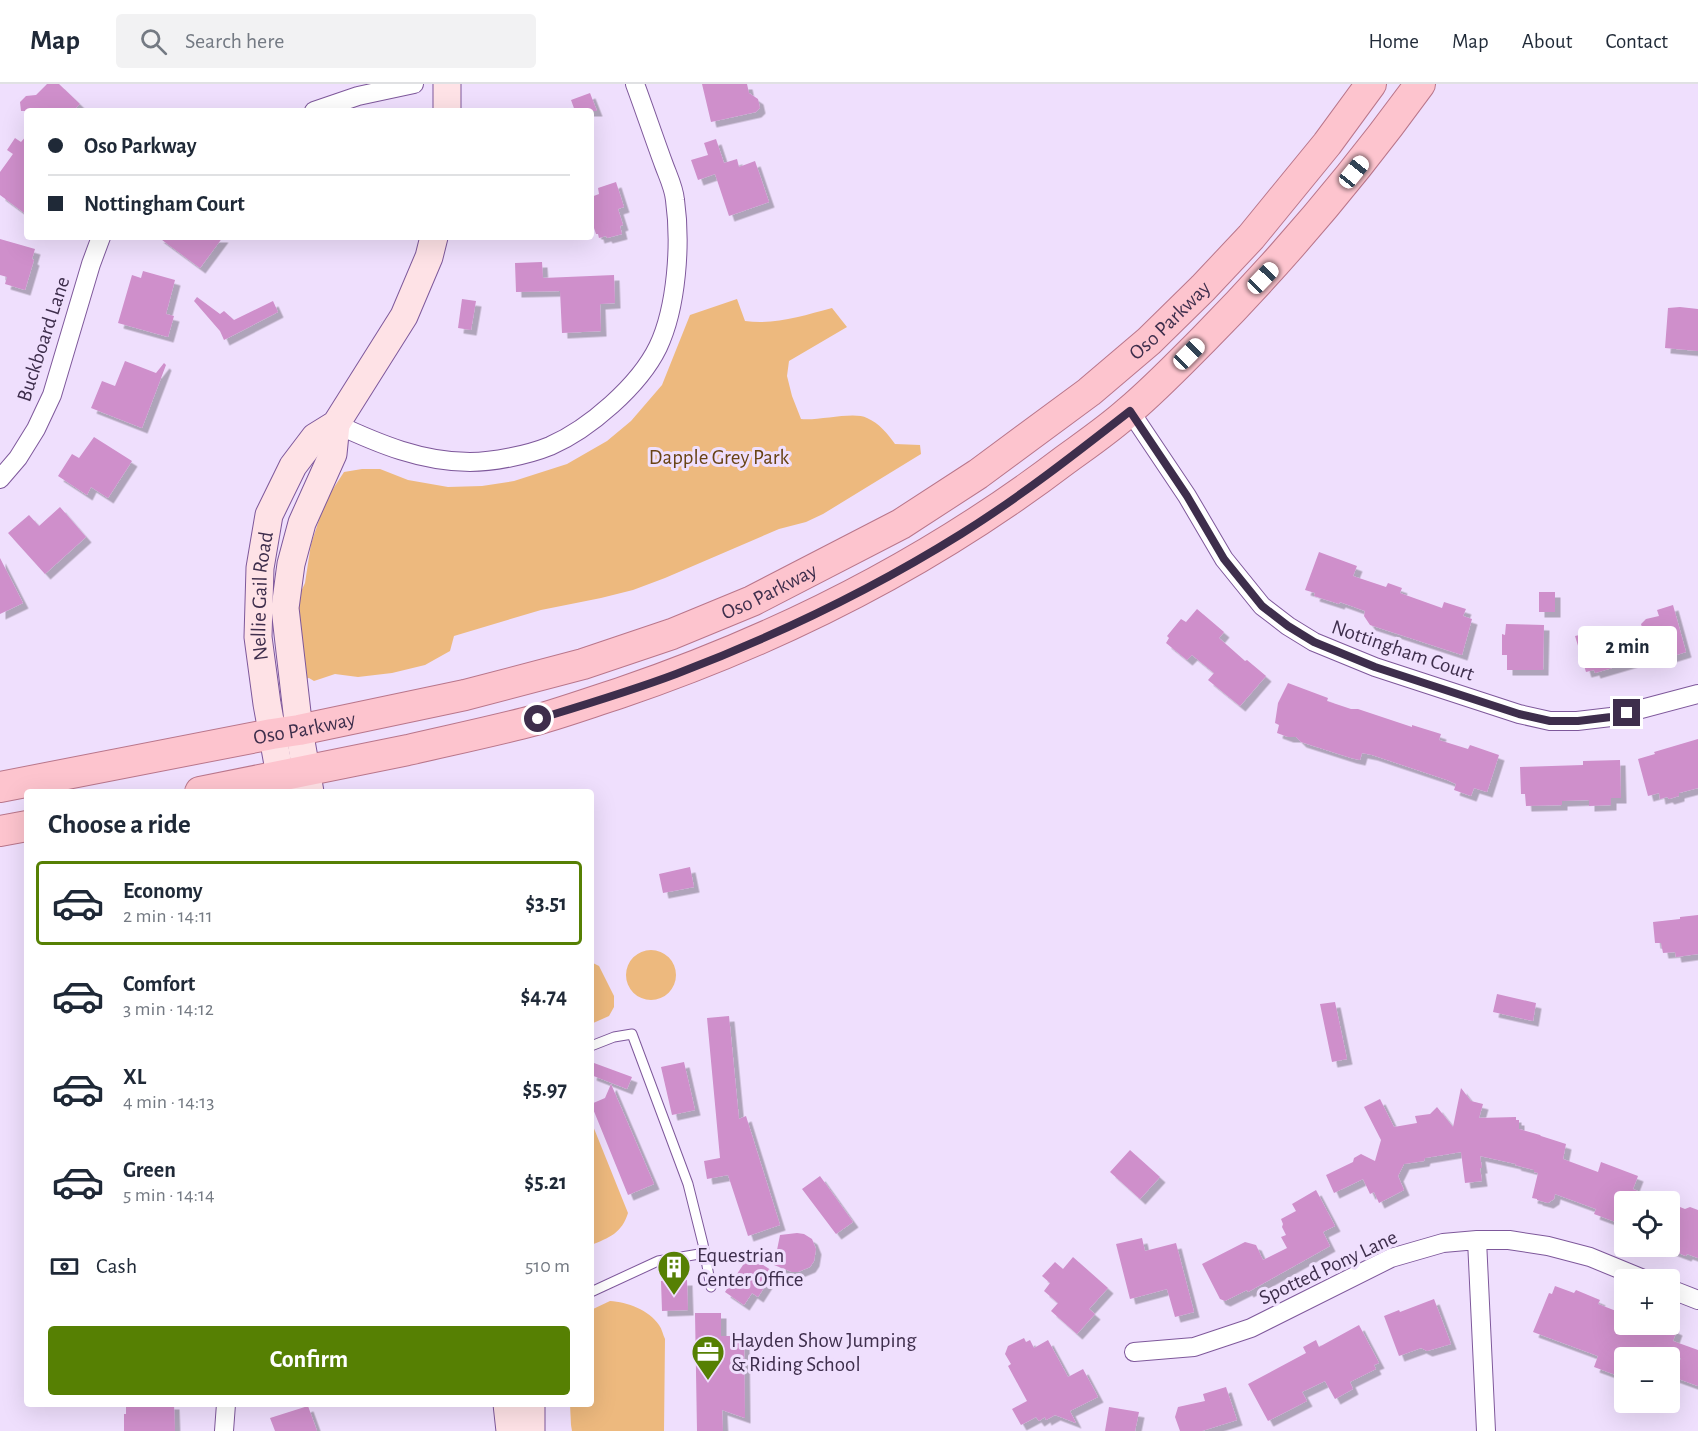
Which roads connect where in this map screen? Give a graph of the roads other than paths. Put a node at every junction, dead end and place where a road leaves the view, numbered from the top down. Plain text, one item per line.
1 (414, 84) edge
2 (447, 84) edge
3 (635, 84) edge
4 (1371, 84) edge
5 (1420, 84) edge
6 (323, 108) edge
7 (447, 108) edge
8 (100, 240) edge
9 (433, 240) edge
10 (1130, 411) junction
11 (336, 424) junction
12 (0, 479) edge
13 (1698, 693) edge
14 (286, 732) junction
15 (295, 783) edge
16 (0, 787) edge
17 (232, 789) edge
18 (24, 827) edge
19 (0, 831) edge
20 (594, 1045) edge
21 (1477, 1240) junction
22 (705, 1253) junction
23 (1619, 1269) edge
24 (711, 1287) dead end
25 (594, 1291) edge
26 (1680, 1293) edge
27 (1698, 1300) edge
28 (1134, 1352) dead end
29 (226, 1407) edge
30 (507, 1407) edge
31 (531, 1407) edge
32 (224, 1431) edge
33 (510, 1431) edge
34 (531, 1431) edge
35 (1486, 1431) edge

1 - 6 street
2 - 7 street
3 - 11 street
4 - 14 main road, Oso Parkway
5 - 10 main road, Oso Parkway
8 - 12 street, Buckboard Lane
9 - 11 street, Nellie Gail Road
10 - 13 street, Nottingham Court
10 - 15 main road, Oso Parkway
11 - 14 street, Nellie Gail Road
14 - 15 street, Nellie Gail Road
14 - 16 main road, Oso Parkway
15 - 17 main road, Oso Parkway
18 - 19 main road
20 - 22 lane
21 - 23 street, Spotted Pony Lane
21 - 28 street, Spotted Pony Lane
21 - 35 street
22 - 24 lane
22 - 25 lane
26 - 27 street
29 - 32 street
30 - 33 street
31 - 34 street

